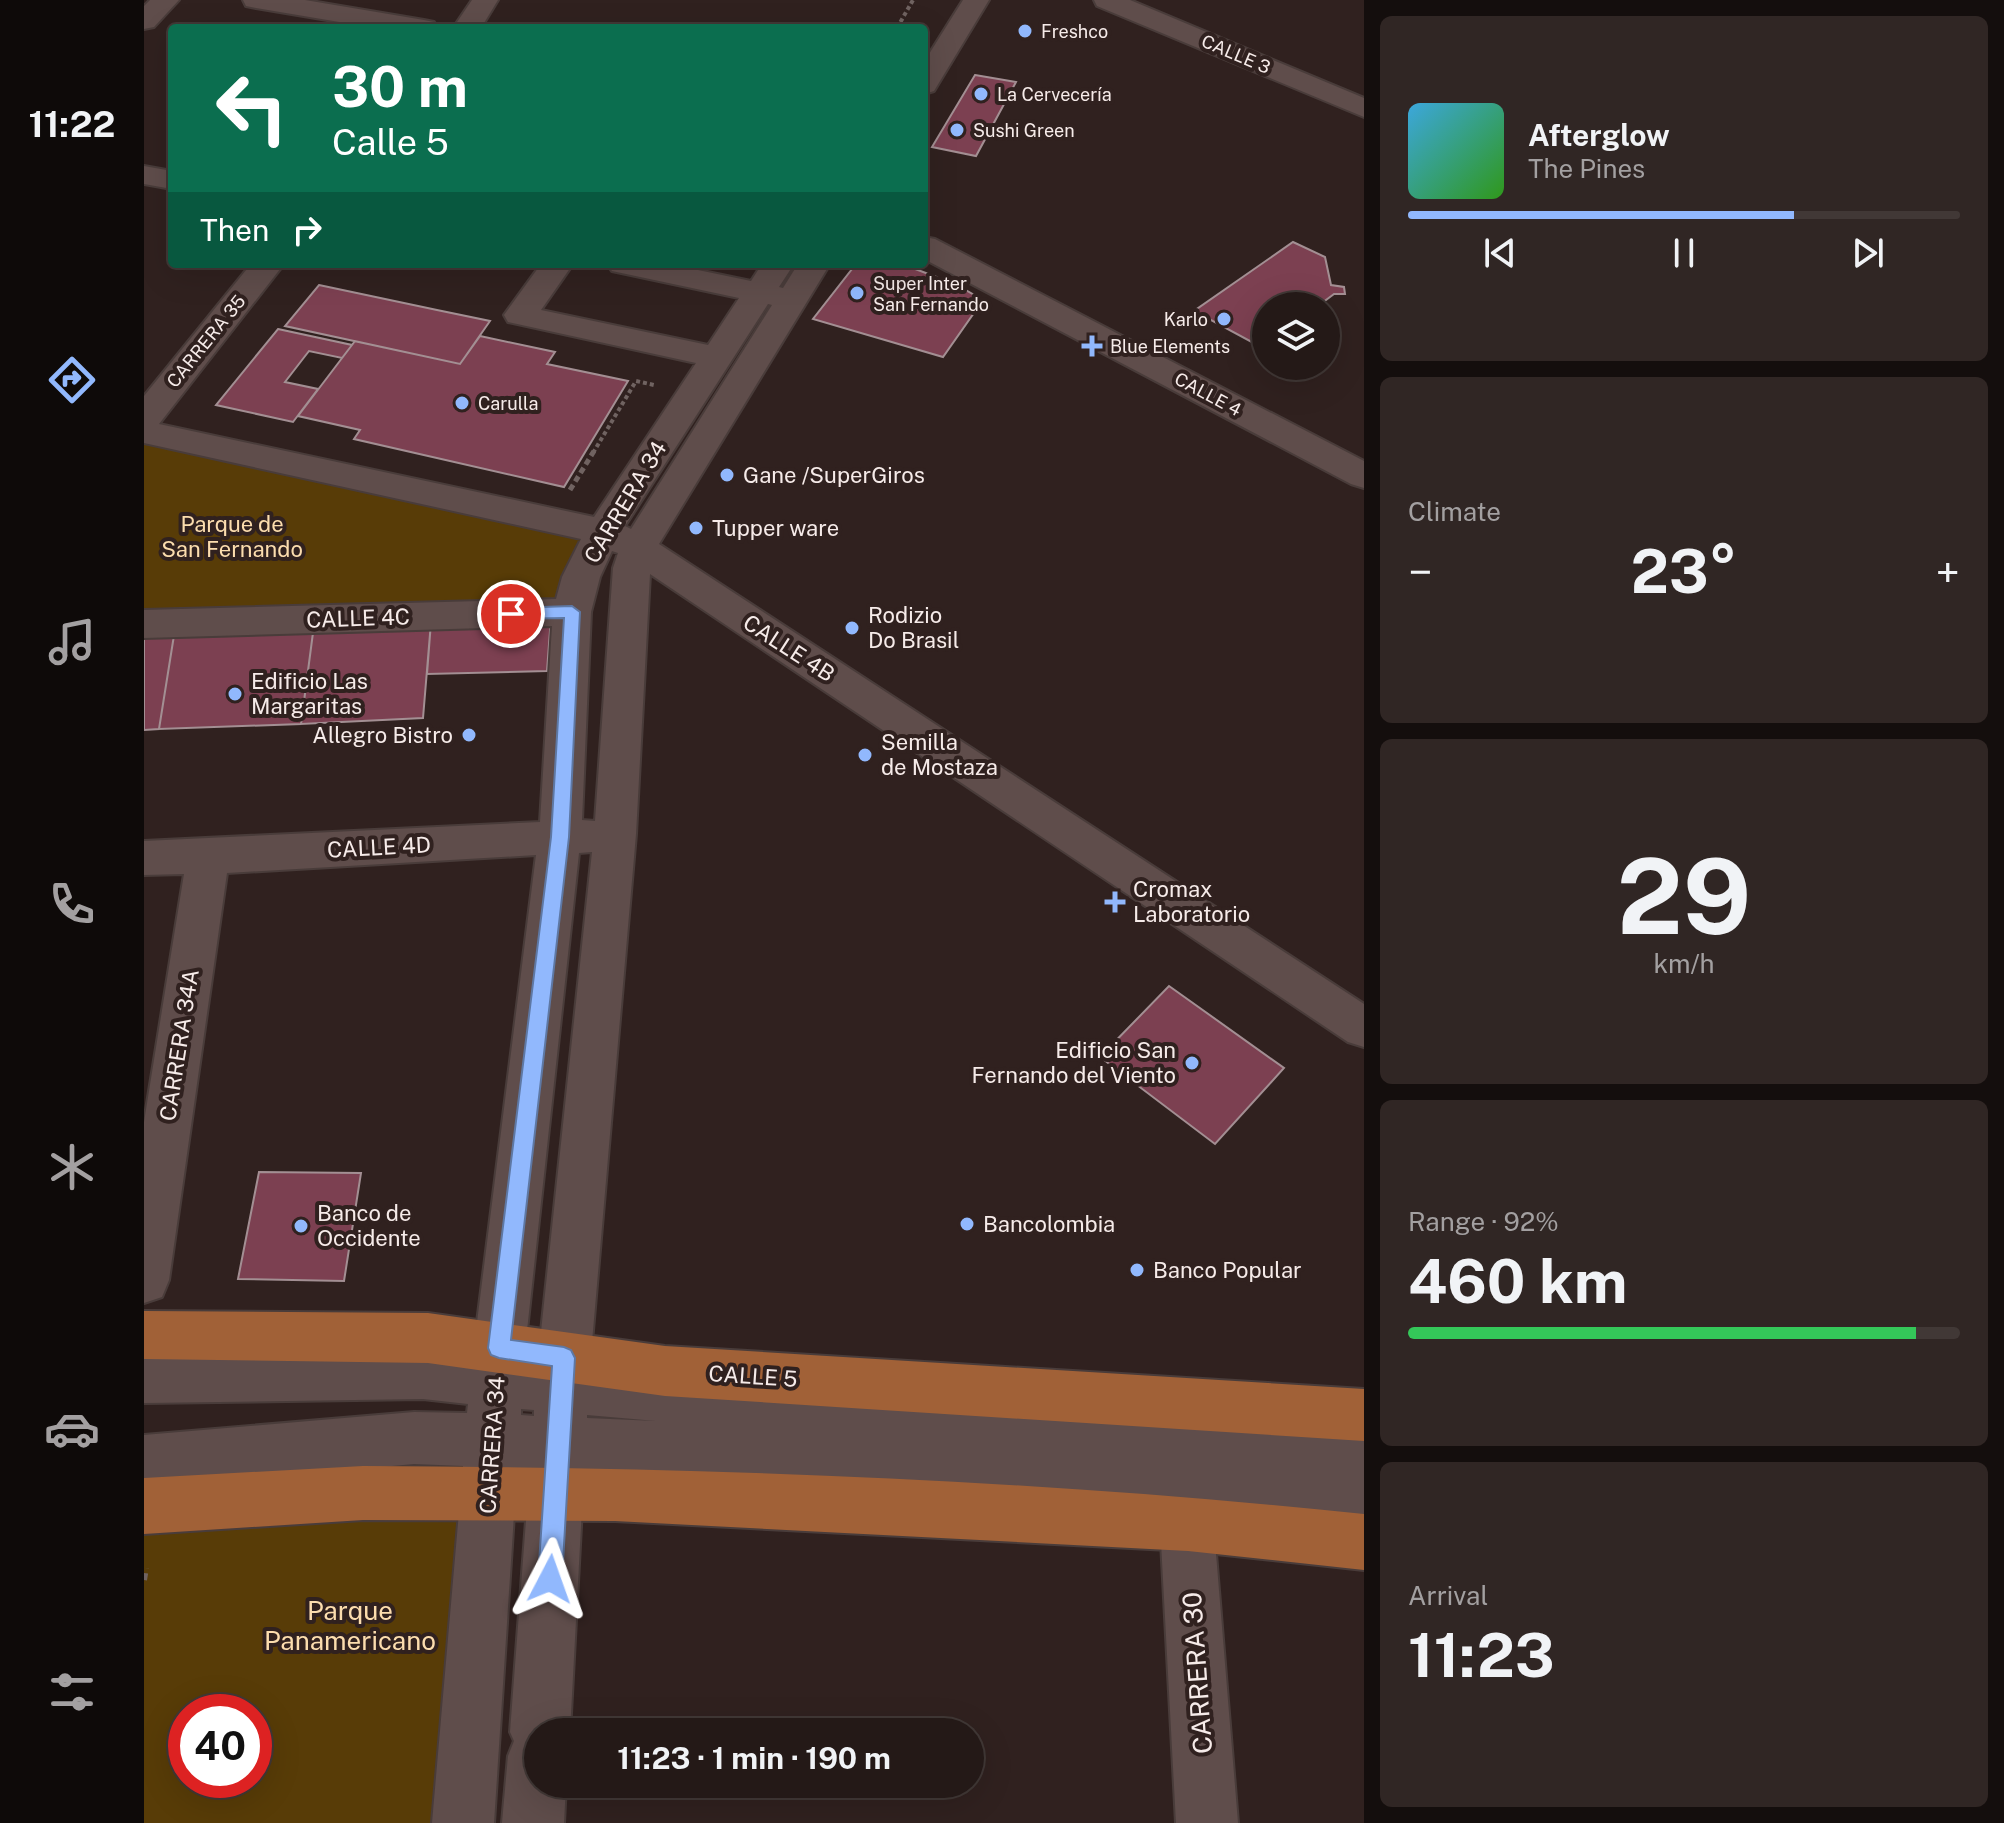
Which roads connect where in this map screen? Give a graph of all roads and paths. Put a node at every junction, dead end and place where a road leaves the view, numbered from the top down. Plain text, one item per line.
1 (166, 0) edge
2 (256, 0) edge
3 (485, 0) edge
4 (913, 0) edge
5 (976, 0) edge
6 (1107, 0) edge
7 (144, 21) edge
8 (400, 24) edge
9 (470, 24) edge
10 (899, 24) edge
11 (928, 78) edge
12 (1364, 108) edge
13 (144, 175) edge
14 (168, 179) edge
15 (928, 248) edge
16 (265, 268) edge
17 (554, 268) edge
18 (642, 268) edge
19 (778, 268) edge
20 (809, 268) edge
21 (776, 296) junction
22 (716, 357) junction
23 (636, 381) dead end
24 (144, 419) edge
25 (144, 432) edge
26 (1364, 476) edge
27 (568, 495) dead end
28 (620, 540) junction
29 (572, 612) junction
30 (144, 624) edge
31 (615, 834) junction
32 (560, 837) junction
33 (208, 857) junction
34 (144, 858) edge
35 (1364, 1028) edge
36 (144, 1280) edge
37 (144, 1335) edge
38 (498, 1364) junction
39 (563, 1372) junction
40 (144, 1378) edge
41 (1364, 1415) edge
42 (1364, 1453) edge
43 (144, 1462) edge
44 (490, 1468) junction
45 (557, 1469) junction
46 (1364, 1501) edge
47 (144, 1506) edge
48 (1188, 1523) junction
49 (1364, 1542) edge
50 (146, 1568) dead end
51 (144, 1580) edge
52 (541, 1718) edge
53 (535, 1798) edge
54 (463, 1823) edge
55 (533, 1823) edge
56 (1207, 1823) edge

1 - 7 street
2 - 8 street
3 - 9 street
4 - 10 path
5 - 11 street
6 - 12 street, CALLE 3
13 - 14 street
15 - 26 street, CALLE 4
16 - 24 street, CARRERA 35
17 - 22 street
18 - 21 street
19 - 21 street, CARRERA 34
20 - 21 street, CARRERA 34
21 - 22 street, CARRERA 34
21 - 28 street, CARRERA 34
22 - 28 street, CARRERA 34
23 - 27 path
25 - 28 street, CALLE 4B
28 - 29 street, CARRERA 34
28 - 31 street, CARRERA 34
28 - 35 street, CALLE 4B
29 - 30 street, CALLE 4C
29 - 32 street, CARRERA 34
31 - 32 street, CALLE 4D
31 - 39 street, CARRERA 34
32 - 33 street, CALLE 4D
32 - 38 street, CARRERA 34
33 - 34 street, CALLE 4D
33 - 36 street, CARRERA 34A
37 - 38 main road
38 - 39 street
38 - 40 street
38 - 44 street, CARRERA 34
39 - 41 main road, CALLE 5
39 - 42 street
39 - 45 street, CARRERA 34
43 - 44 street
44 - 45 main road
44 - 47 main road
44 - 54 street, CARRERA 34
45 - 46 street
45 - 48 main road
45 - 52 street, CARRERA 34
48 - 49 main road
48 - 56 street, CARRERA 30
50 - 51 path
53 - 55 street

